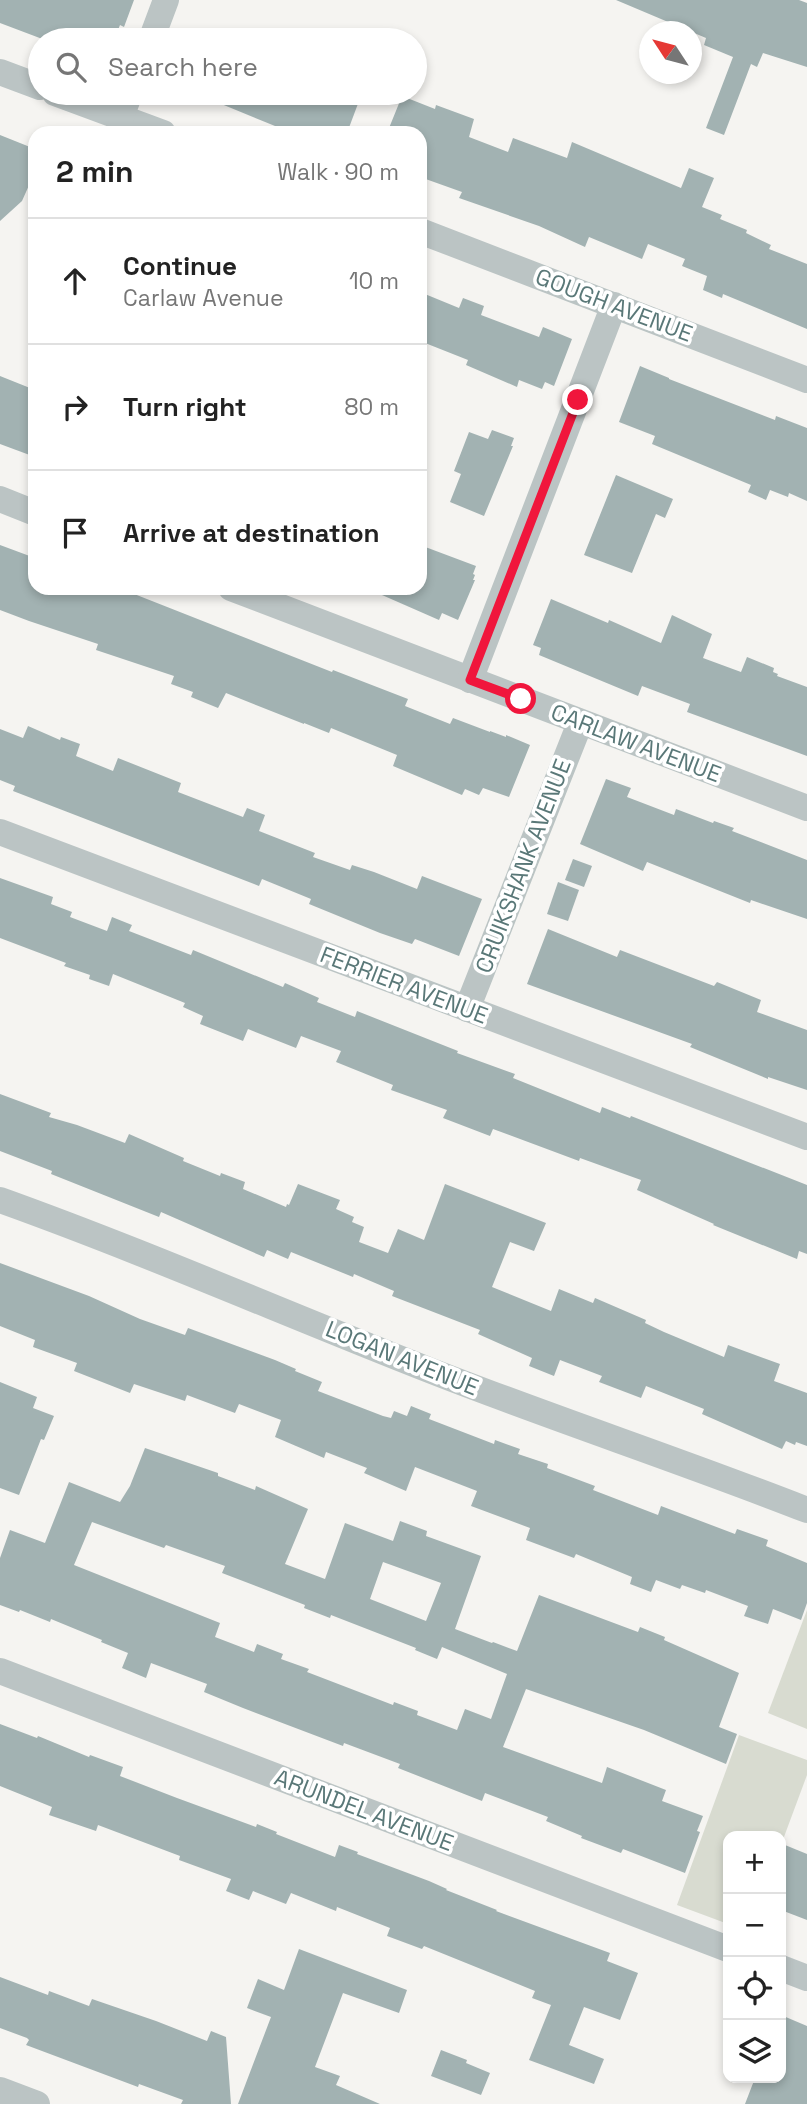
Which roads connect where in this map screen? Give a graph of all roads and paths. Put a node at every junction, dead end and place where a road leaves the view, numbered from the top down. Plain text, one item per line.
1 (166, 0) edge
2 (156, 28) edge
3 (0, 72) edge
4 (28, 82) edge
5 (126, 105) edge
6 (154, 126) edge
7 (427, 234) edge
8 (614, 305) junction
9 (807, 380) edge
10 (0, 499) edge
11 (28, 510) edge
12 (249, 595) edge
13 (470, 680) junction
14 (580, 723) junction
15 (807, 808) edge
16 (0, 832) edge
17 (467, 1009) junction
18 (807, 1137) edge
19 (0, 1200) edge
20 (807, 1510) edge
21 (0, 1671) edge
22 (723, 1947) edge
23 (786, 1970) edge
24 (807, 1978) edge
25 (0, 2090) edge
26 (37, 2104) edge

1 - 2 street
3 - 4 street
5 - 6 street
7 - 8 street, GOUGH AVENUE
8 - 9 street, GOUGH AVENUE
8 - 13 street
10 - 11 street
12 - 13 street, CARLAW AVENUE
13 - 14 street, CARLAW AVENUE
14 - 15 street, CARLAW AVENUE
14 - 17 street, CRUIKSHANK AVENUE
16 - 17 street, FERRIER AVENUE
17 - 18 street, FERRIER AVENUE
19 - 20 street, LOGAN AVENUE
21 - 22 street, ARUNDEL AVENUE
23 - 24 street
25 - 26 street

